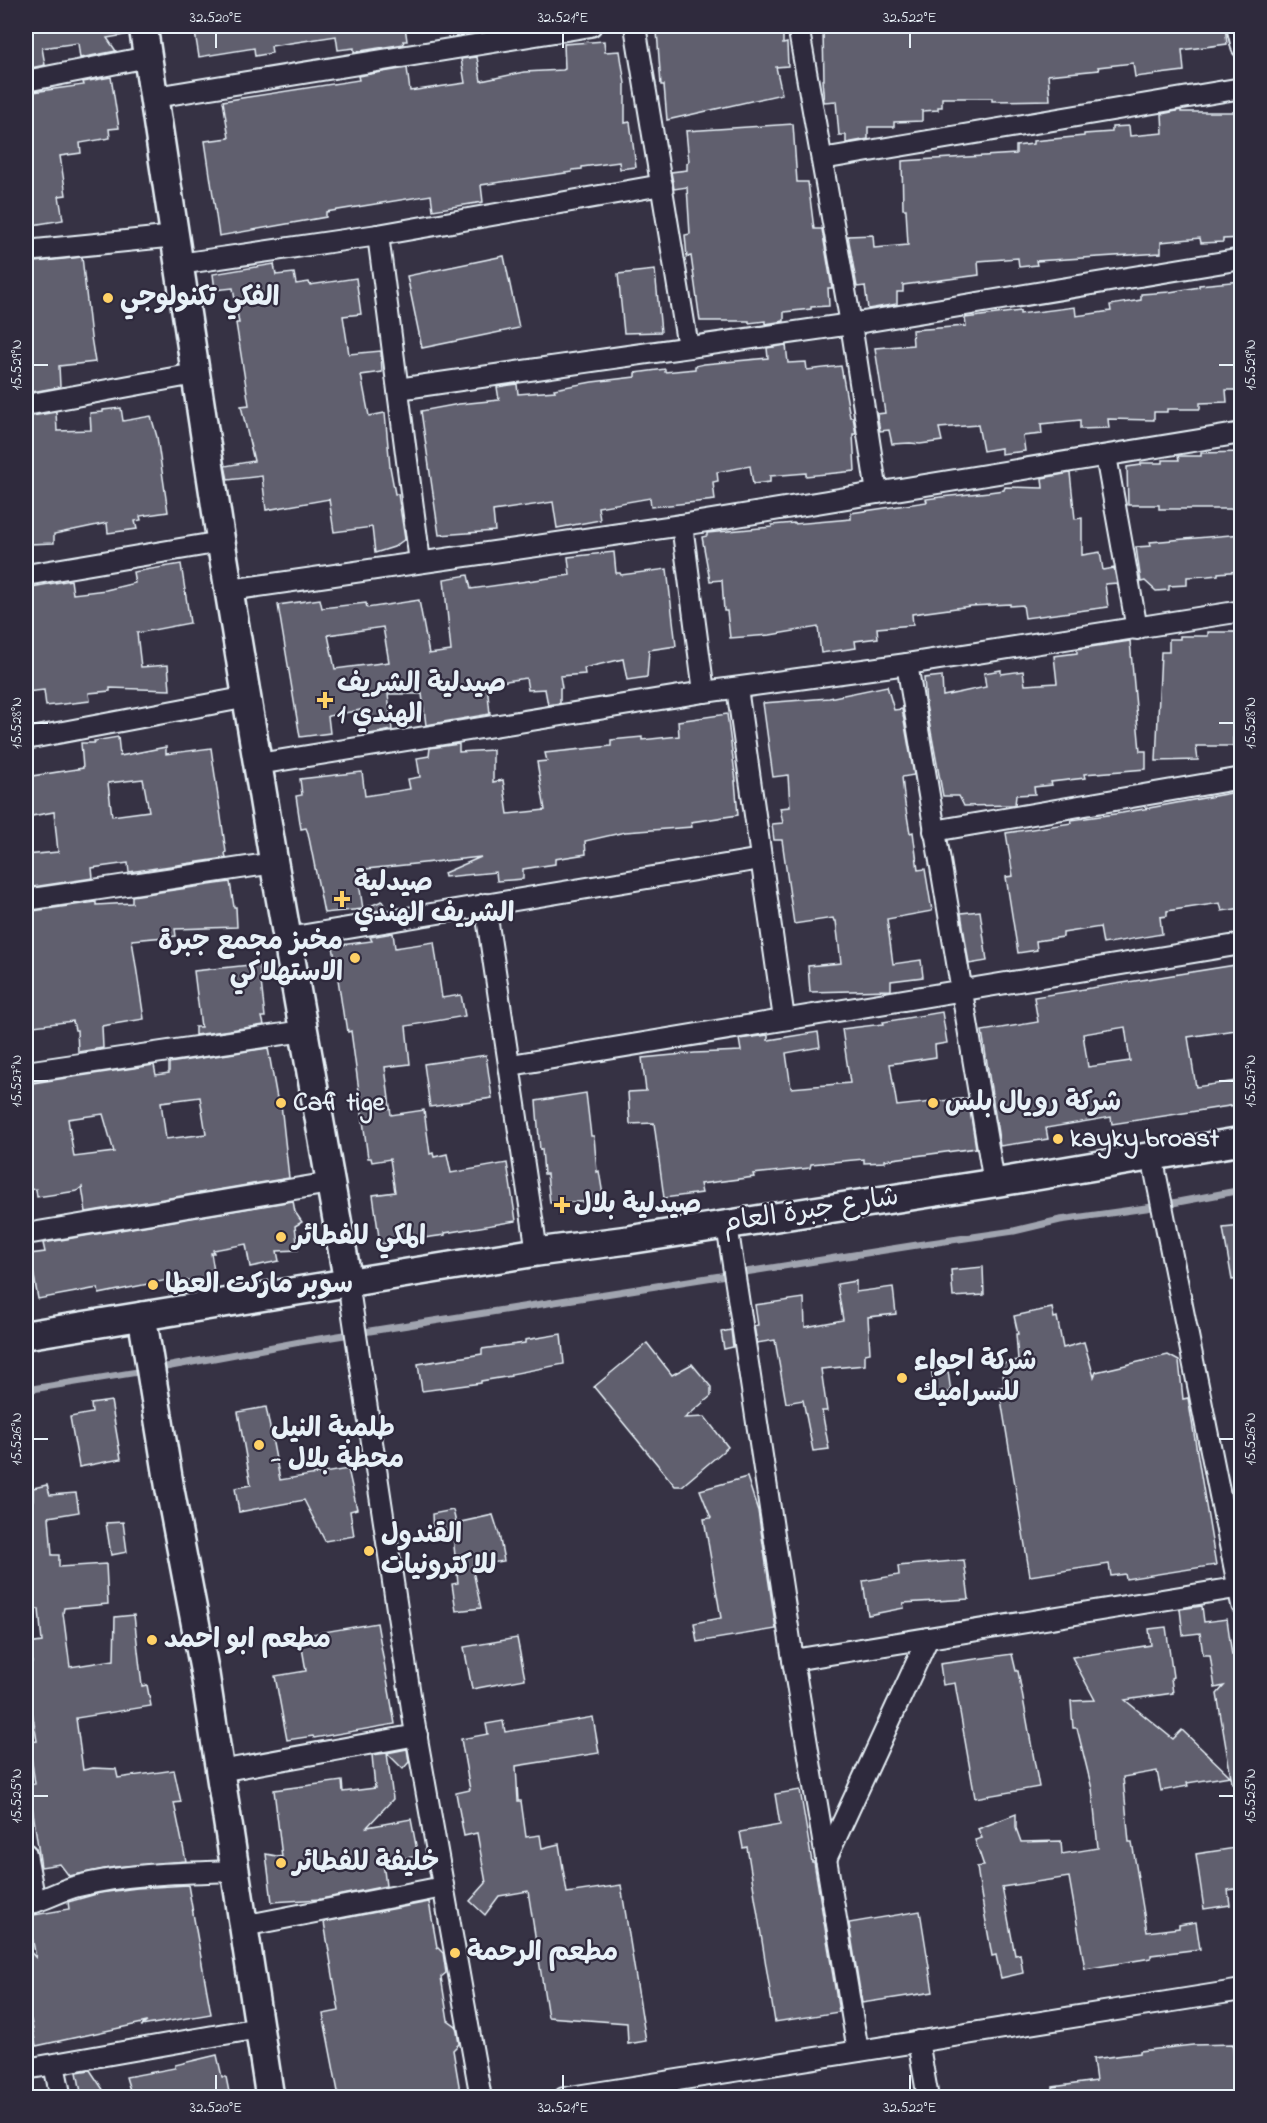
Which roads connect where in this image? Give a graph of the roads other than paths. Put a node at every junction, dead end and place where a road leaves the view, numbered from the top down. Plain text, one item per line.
1 (143, 26) edge
2 (591, 26) edge
3 (636, 26) edge
4 (798, 26) edge
5 (1237, 26) edge
6 (1242, 47) edge
7 (148, 57) junction
8 (26, 81) edge
9 (1242, 88) edge
10 (155, 98) junction
11 (822, 159) junction
12 (662, 185) junction
13 (378, 235) junction
14 (176, 236) junction
15 (26, 251) edge
16 (1242, 260) edge
17 (179, 264) junction
18 (851, 324) junction
19 (688, 347) junction
20 (195, 374) junction
21 (398, 389) junction
22 (26, 405) edge
23 (1242, 433) edge
24 (1106, 456) junction
25 (877, 493) junction
26 (682, 525) junction
27 (221, 542) junction
28 (420, 562) junction
29 (26, 575) edge
30 (230, 590) junction
31 (1242, 611) edge
32 (1137, 629) junction
33 (907, 664) junction
34 (737, 688) junction
35 (704, 692) junction
36 (248, 697) junction
37 (26, 739) edge
38 (258, 764) junction
39 (1242, 778) edge
40 (934, 831) junction
41 (761, 859) junction
42 (274, 863) junction
43 (26, 900) edge
44 (485, 904) junction
45 (288, 938) junction
46 (1242, 944) edge
47 (962, 992) junction
48 (784, 1019) junction
49 (304, 1031) junction
50 (511, 1065) junction
51 (26, 1072) edge
52 (1242, 1142) edge
53 (1152, 1156) junction
54 (330, 1183) junction
55 (994, 1183) junction
56 (727, 1225) junction
57 (26, 1234) edge
58 (537, 1252) junction
59 (348, 1282) junction
60 (142, 1316) junction
61 (26, 1335) edge
62 (1240, 1593) edge
63 (928, 1638) junction
64 (793, 1660) junction
65 (417, 1735) junction
66 (220, 1772) junction
67 (26, 1854) edge
68 (826, 1860) junction
69 (234, 1871) junction
70 (443, 1887) junction
71 (30, 1903) edge
72 (243, 1926) junction
73 (1242, 1990) edge
74 (259, 2028) junction
75 (918, 2041) junction
76 (858, 2051) junction
77 (54, 2065) junction
78 (26, 2069) edge
79 (60, 2097) edge
80 (270, 2097) edge
81 (481, 2097) edge
82 (564, 2097) edge
83 (927, 2097) edge

1 - 7 street
2 - 10 street
3 - 12 street
4 - 11 street
5 - 6 street
7 - 8 street
7 - 10 street
9 - 11 street
10 - 14 street
11 - 18 street
12 - 13 street
12 - 19 street
13 - 17 street
13 - 21 street
14 - 15 street
14 - 17 street
16 - 18 street
17 - 20 street
18 - 19 street
18 - 25 street
19 - 21 street
20 - 22 street
20 - 27 street
21 - 28 street
23 - 24 street
24 - 25 street
24 - 32 street
25 - 26 street
26 - 28 street
26 - 35 street
27 - 29 street
27 - 30 street
28 - 30 street
30 - 36 street
31 - 32 street
32 - 33 street
33 - 34 street
33 - 40 street
34 - 35 street
34 - 41 street
35 - 38 street
36 - 37 street
36 - 38 street
38 - 42 street
39 - 40 street
40 - 47 street
41 - 44 street
41 - 48 street
42 - 43 street
42 - 45 street
44 - 45 street
44 - 50 street
45 - 49 street
46 - 47 street
47 - 48 street
47 - 55 street
48 - 50 street
49 - 51 street
49 - 54 street
50 - 58 street
52 - 53 street, شارع جبرة العام
53 - 55 street, شارع جبرة العام
53 - 62 street
54 - 57 street
54 - 59 street
55 - 56 street, شارع جبرة العام
56 - 58 street, شارع جبرة العام
56 - 64 street
58 - 59 street, شارع جبرة العام
59 - 60 street, شارع جبرة العام
59 - 65 street
60 - 61 street, شارع جبرة العام
60 - 66 street
62 - 63 street
63 - 64 street
63 - 68 street
64 - 68 street
65 - 66 street
65 - 70 street
66 - 69 street
67 - 71 street
68 - 76 street
69 - 71 street
69 - 72 street
70 - 72 street
70 - 81 street
72 - 74 street
73 - 75 street
74 - 77 street
74 - 80 street
75 - 76 street
75 - 83 street
76 - 82 street
77 - 78 street
77 - 79 street

